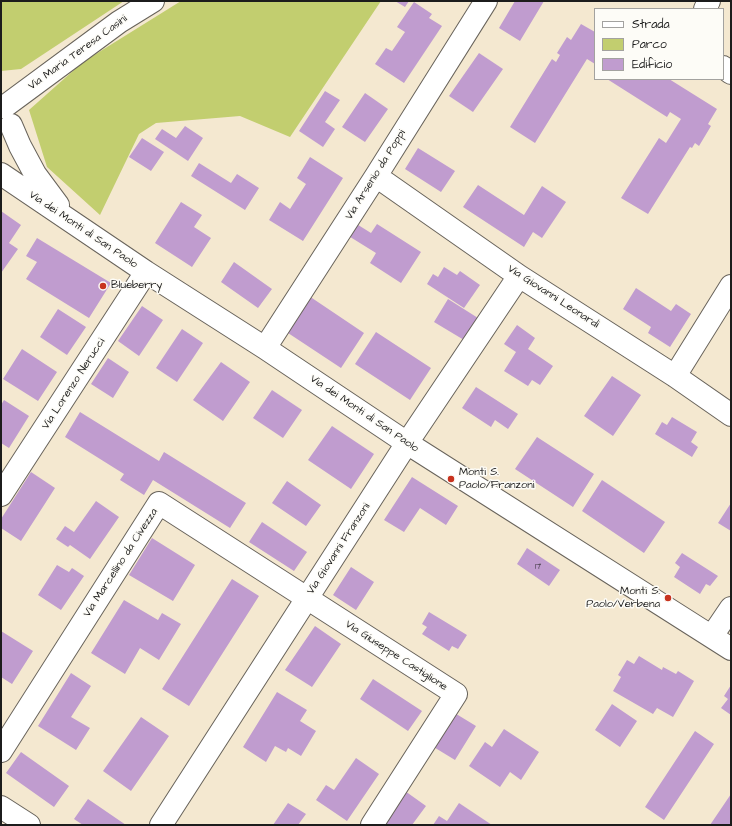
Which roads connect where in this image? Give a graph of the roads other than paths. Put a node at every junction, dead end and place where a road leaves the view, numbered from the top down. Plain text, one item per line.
1 (153, 1) edge
2 (486, 1) edge
3 (6, 112) edge
4 (1, 147) edge
5 (1, 174) edge
6 (376, 176) junction
7 (75, 224) junction
8 (146, 272) junction
9 (519, 276) junction
10 (731, 286) edge
11 (265, 348) junction
12 (675, 376) junction
13 (731, 415) edge
14 (408, 443) junction
15 (1, 495) edge
16 (307, 599) junction
17 (731, 608) edge
18 (712, 636) junction
19 (731, 648) edge
20 (1, 751) edge
21 (1, 807) edge
22 (29, 825) edge
23 (161, 825) edge
24 (372, 825) edge

1 - 3 street, Via Maria Teresa Casini
2 - 6 street, Via Arsenio da Poppi
3 - 4 street
3 - 7 street
5 - 7 street, Via dei Monti di San Paolo
6 - 9 street, Via Giovanni Leonardi
6 - 11 street, Via Arsenio da Poppi
7 - 8 street, Via dei Monti di San Paolo
8 - 11 street, Via dei Monti di San Paolo
8 - 15 street, Via Lorenzo Nerucci
9 - 12 street, Via Giovanni Leonardi
9 - 14 street, Via Giovanni Franzoni
10 - 12 street
11 - 14 street, Via dei Monti di San Paolo
12 - 13 street, Via Giovanni Leonardi
14 - 16 street, Via Giovanni Franzoni
14 - 18 street, Via dei Monti di San Paolo
16 - 20 street, Via Marcellino da Civezza
16 - 23 street, Via Giovanni Franzoni
16 - 24 street, Via Giuseppe Castiglione
17 - 18 street
18 - 19 street, Via dei Monti di San Paolo
21 - 22 street

